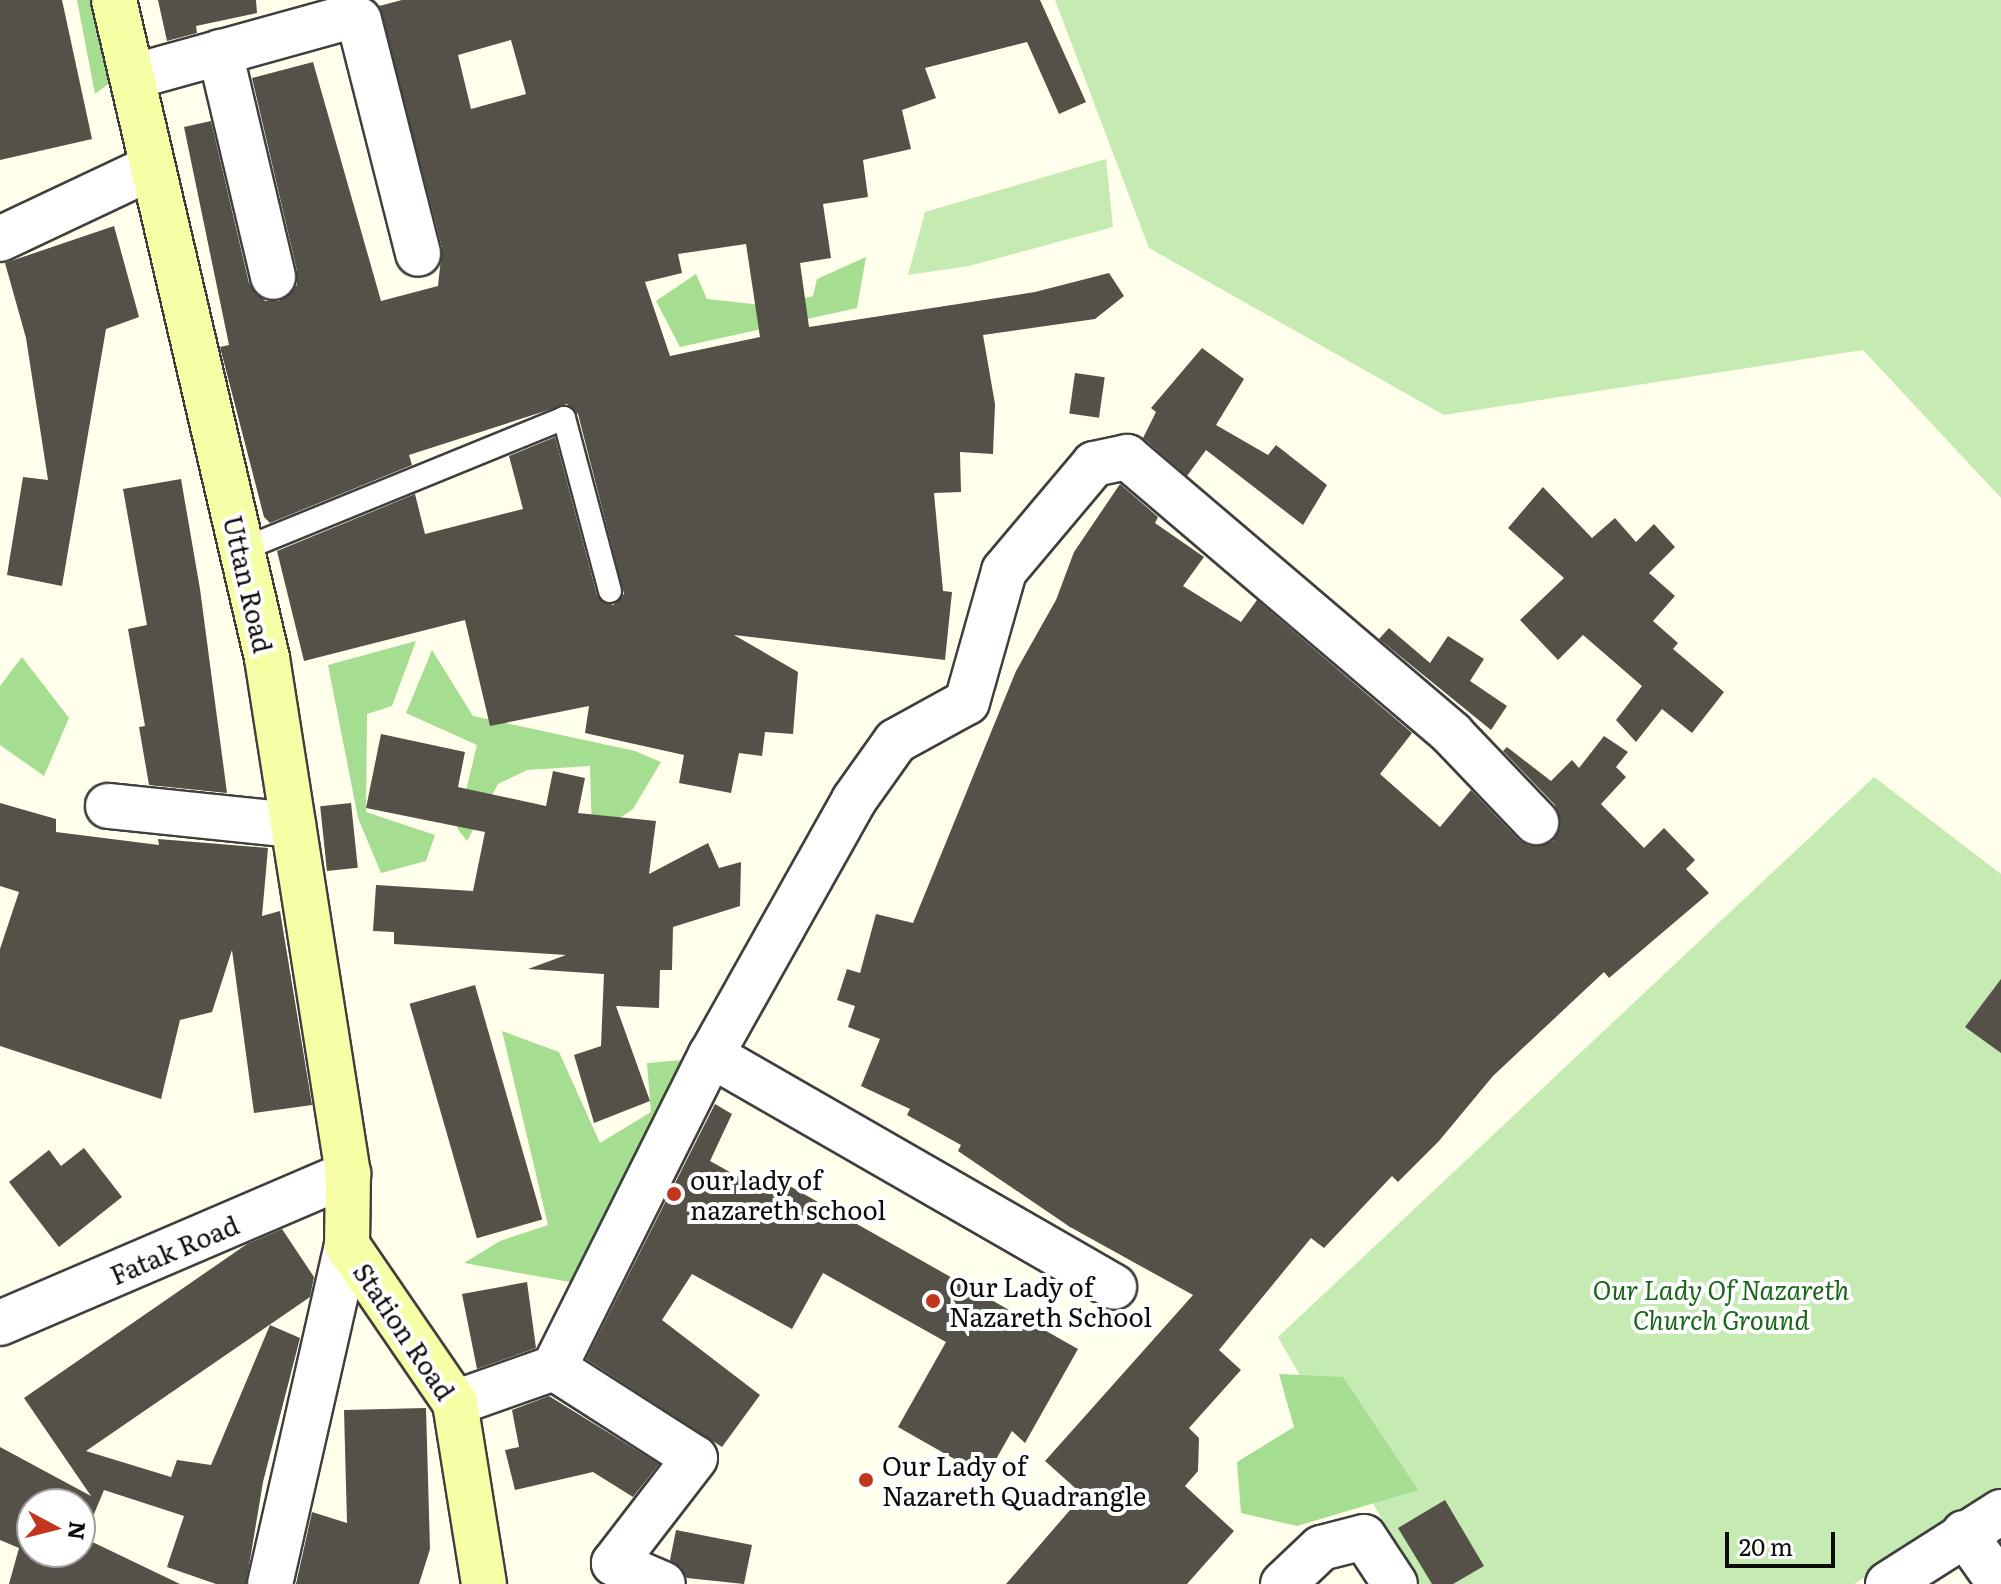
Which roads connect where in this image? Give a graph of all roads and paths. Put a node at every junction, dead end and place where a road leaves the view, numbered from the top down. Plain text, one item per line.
1 (114, 0) edge
2 (339, 10) edge
3 (220, 52) junction
4 (132, 77) junction
5 (152, 167) junction
6 (0, 239) edge
7 (418, 254) dead end
8 (273, 277) dead end
9 (241, 550) junction
10 (610, 591) dead end
11 (108, 806) dead end
12 (1536, 822) dead end
13 (293, 825) junction
14 (711, 1055) junction
15 (348, 1174) junction
16 (347, 1245) junction
17 (1114, 1287) dead end
18 (9, 1312) edge
19 (554, 1368) junction
20 (455, 1403) junction
21 (2001, 1512) edge
22 (1964, 1533) junction
23 (270, 1584) edge
24 (484, 1584) edge
25 (663, 1584) edge
26 (1283, 1584) edge
27 (1395, 1584) edge
28 (1888, 1584) edge
29 (2000, 1584) edge

1 - 4 street, Uttan Road
2 - 3 street
2 - 7 street
3 - 4 street
3 - 8 street
4 - 5 street, Uttan Road
5 - 6 street
5 - 9 street, Uttan Road
9 - 10 lane
9 - 13 street, Uttan Road
11 - 13 street
12 - 14 street
13 - 15 street, Uttan Road
14 - 17 street
14 - 19 street
15 - 16 street, Station Road
15 - 18 street, Fatak Road
16 - 20 street, Station Road
16 - 23 street
19 - 20 street
19 - 25 street
20 - 24 street, Station Road
21 - 22 street
22 - 28 street
22 - 29 street
26 - 27 street

